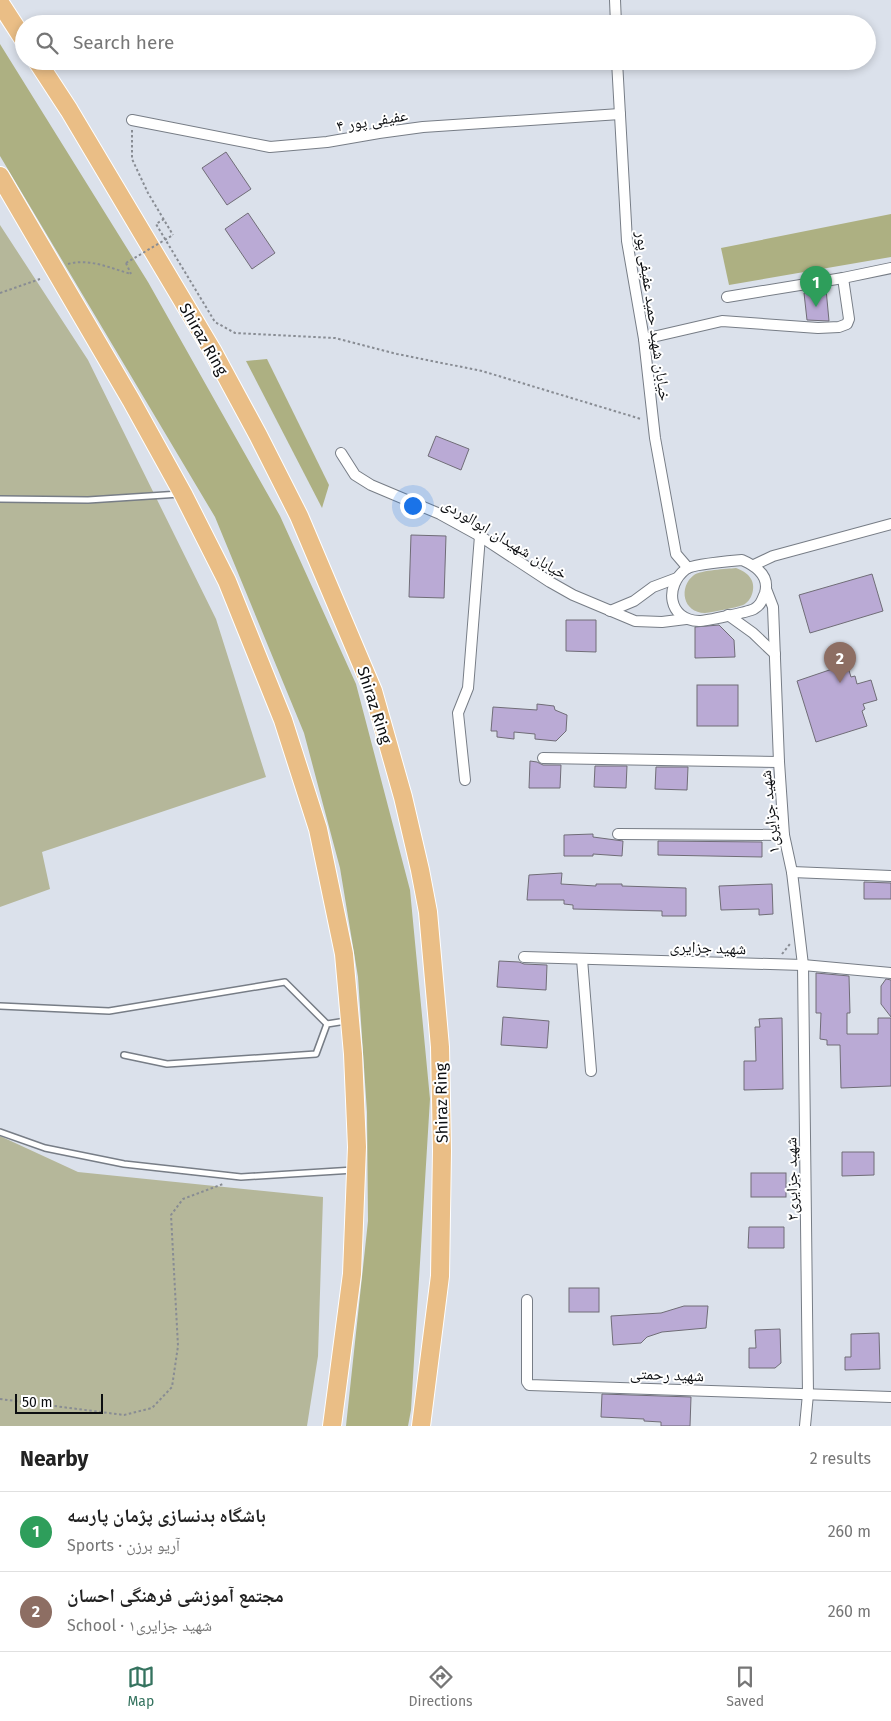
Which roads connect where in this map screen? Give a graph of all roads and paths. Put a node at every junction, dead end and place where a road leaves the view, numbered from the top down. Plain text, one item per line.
1 (615, 0) edge
2 (0, 3) edge
3 (616, 15) edge
4 (15, 26) edge
5 (43, 70) edge
6 (618, 70) edge
7 (620, 114) junction
8 (132, 120) joint
9 (0, 176) edge
10 (164, 219) junction
11 (65, 265) dead end
12 (891, 268) edge
13 (843, 278) junction
14 (40, 279) dead end
15 (0, 293) edge
16 (727, 297) dead end
17 (644, 339) junction
18 (653, 422) junction
19 (341, 453) dead end
20 (183, 494) junction
21 (0, 499) edge
22 (891, 524) edge
23 (480, 536) junction
24 (754, 565) junction
25 (688, 568) junction
26 (677, 578) junction
27 (766, 589) junction
28 (610, 611) junction
29 (728, 615) junction
30 (686, 619) junction
31 (775, 654) junction
32 (543, 758) dead end
33 (779, 762) junction
34 (465, 780) dead end
35 (618, 834) dead end
36 (784, 835) junction
37 (792, 872) junction
38 (891, 876) edge
39 (790, 943) dead end
40 (524, 957) dead end
41 (582, 959) junction
42 (778, 959) dead end
43 (803, 965) junction
44 (891, 972) edge
45 (0, 1006) edge
46 (350, 1020) junction
47 (327, 1024) junction
48 (124, 1055) dead end
49 (591, 1071) dead end
50 (0, 1132) edge
51 (356, 1170) junction
52 (241, 1177) junction
53 (526, 1300) dead end
54 (808, 1394) junction
55 (891, 1396) edge
56 (0, 1399) edge
57 (332, 1426) edge
58 (421, 1426) edge
59 (805, 1426) edge

1 - 3 street
2 - 4 highway
5 - 58 highway, Shiraz Ring
6 - 7 street, خیابان شهید حمید عفیفی پور
7 - 8 street, عفیفی پور ۴
7 - 17 street, خیابان شهید حمید عفیفی پور
8 - 10 path
9 - 20 highway
10 - 11 path, bridge
10 - 18 path
12 - 13 street
13 - 16 street
13 - 17 street
14 - 15 path
17 - 18 street, خیابان شهید حمید عفیفی پور
18 - 25 street, خیابان شهید حمید عفیفی پور
19 - 23 street, خیابان شهیدان ابوالوردی
20 - 21 lane
20 - 46 highway
22 - 24 street
23 - 28 street, خیابان شهیدان ابوالوردی
23 - 34 street
24 - 25 street
24 - 27 street
25 - 26 street
26 - 28 street
26 - 30 street
27 - 29 street
27 - 31 street, شهید جزایری۱
28 - 30 street, خیابان شهیدان ابوالوردی
29 - 30 street
29 - 31 street
31 - 33 street, شهید جزایری۱
32 - 33 street
33 - 36 street, شهید جزایری۱
35 - 36 street
36 - 37 street, شهید جزایری۱
37 - 38 street
37 - 43 street, شهید جزایری۱
39 - 42 path
40 - 41 street, شهید جزایری
41 - 43 street, شهید جزایری
41 - 49 street
43 - 44 street, شهید جزایری
43 - 54 street, شهید جزایری۲
45 - 47 lane
46 - 47 lane
46 - 51 highway
47 - 48 lane
50 - 52 lane
51 - 52 lane
51 - 57 highway
52 - 56 path
53 - 54 street, شهید رحمتی
54 - 55 street, شهید رحمتی
54 - 59 street, شهید جزایری۲

